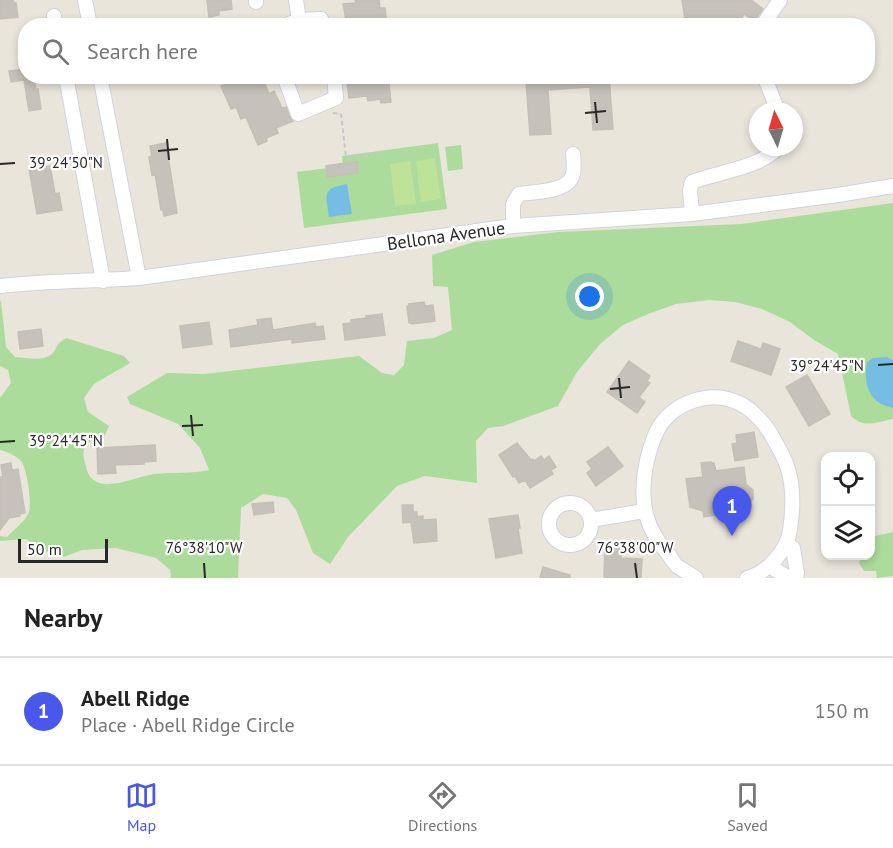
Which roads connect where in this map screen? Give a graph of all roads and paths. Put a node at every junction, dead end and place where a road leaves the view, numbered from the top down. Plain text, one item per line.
1 (85, 0) edge
2 (296, 0) edge
3 (780, 0) edge
4 (88, 18) edge
5 (298, 18) edge
6 (768, 18) edge
7 (67, 84) edge
8 (102, 84) edge
9 (287, 84) edge
10 (335, 84) edge
11 (767, 84) edge
12 (774, 102) edge
13 (341, 119) dead end
14 (381, 153) dead end
15 (573, 154) dead end
16 (771, 156) edge
17 (893, 186) edge
18 (692, 214) junction
19 (513, 226) junction
20 (139, 278) junction
21 (103, 280) junction
22 (0, 286) edge
23 (644, 510) junction
24 (591, 520) dead end
25 (786, 543) junction
26 (769, 566) junction
27 (696, 578) edge
28 (747, 578) edge
29 (789, 578) edge
30 (796, 578) edge

1 - 4 street
2 - 5 street
3 - 6 street
7 - 21 street
8 - 20 street
9 - 10 street
11 - 12 street
13 - 14 path
15 - 19 street
16 - 18 street
17 - 18 street, Bellona Avenue
18 - 19 street, Bellona Avenue
19 - 20 street, Bellona Avenue
20 - 21 street, Bellona Avenue
21 - 22 street, Bellona Avenue
23 - 24 street
23 - 25 street
23 - 27 street
25 - 26 street
25 - 30 street
26 - 28 street
26 - 29 street

